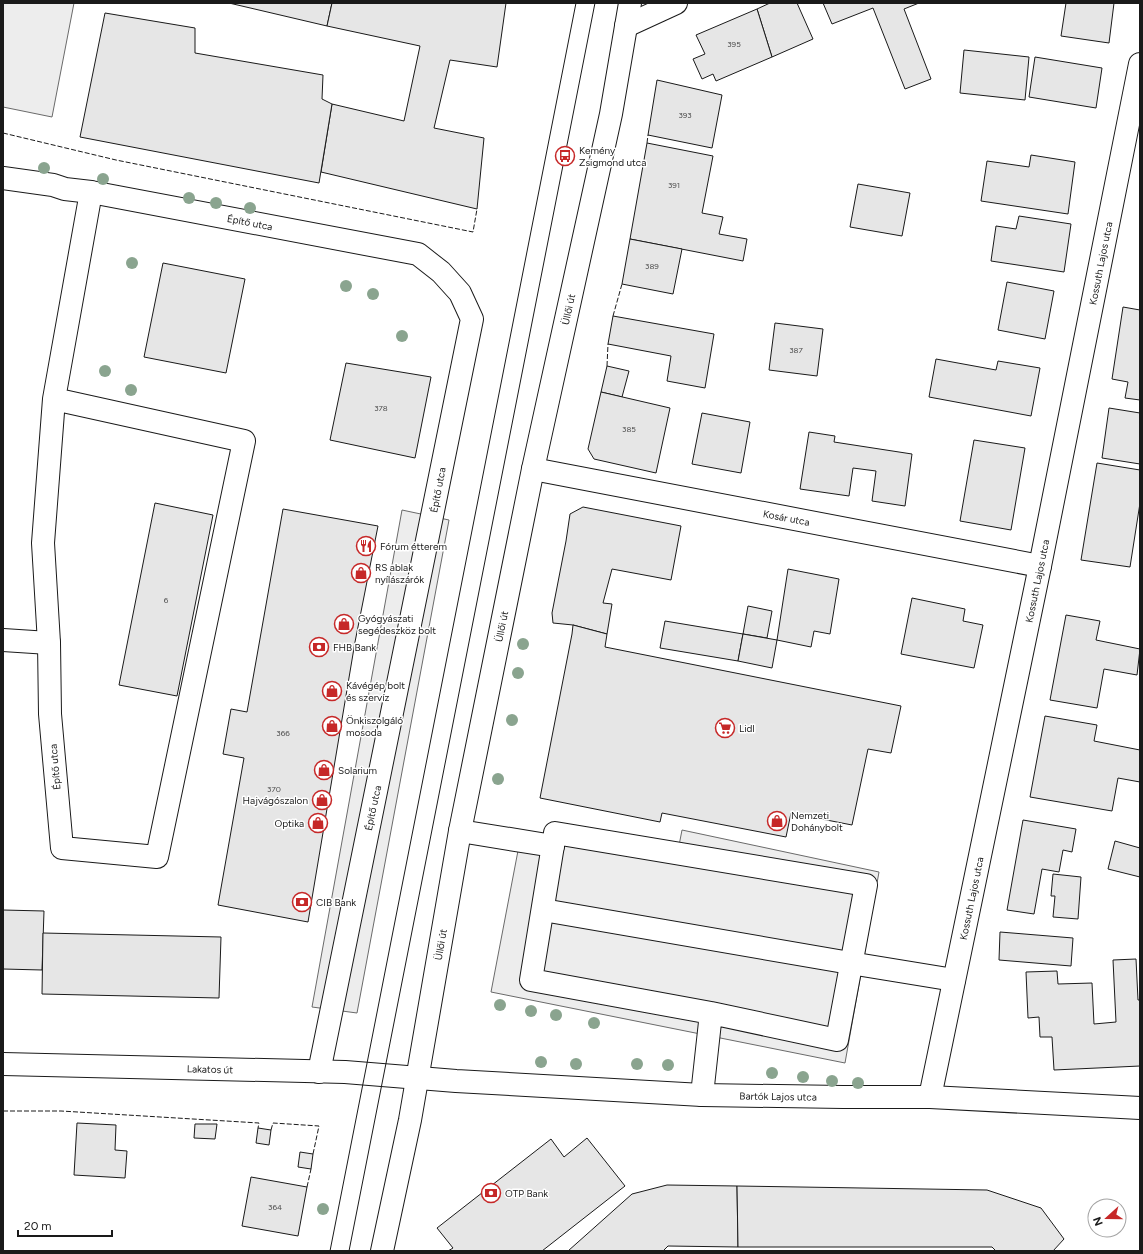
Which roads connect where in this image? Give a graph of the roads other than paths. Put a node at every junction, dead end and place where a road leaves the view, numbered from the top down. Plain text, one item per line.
1 (630, 3) edge
2 (676, 3) edge
3 (626, 26) junction
4 (1140, 64) edge
5 (3, 178) edge
6 (91, 192) junction
7 (54, 399) junction
8 (533, 469) junction
9 (1040, 566) junction
10 (3, 640) edge
11 (49, 643) junction
12 (460, 831) junction
13 (553, 846) junction
14 (543, 910) junction
15 (850, 963) junction
16 (954, 980) junction
17 (711, 1013) junction
18 (3, 1064) edge
19 (319, 1072) junction
20 (416, 1079) junction
21 (702, 1095) junction
22 (930, 1097) junction
23 (1140, 1108) edge
24 (382, 1251) edge

1 - 3 street, Üllői út
2 - 3 street
3 - 8 street, Üllői út
4 - 9 street, Kossuth Lajos utca
5 - 6 street, Építő utca
6 - 7 street, Építő utca
6 - 19 street, Építő utca
7 - 11 street, Építő utca
7 - 11 street, Építő utca
8 - 9 street, Kosár utca
8 - 12 street, Üllői út
9 - 16 street, Kossuth Lajos utca
10 - 11 street
12 - 13 street
12 - 20 street, Üllői út
13 - 14 street
13 - 15 street
14 - 15 street
14 - 17 street
15 - 16 street
15 - 17 street
16 - 22 street, Kossuth Lajos utca
17 - 21 street
18 - 19 street, Lakatos út
19 - 20 street, Lakatos út
20 - 21 street, Bartók Lajos utca
20 - 24 street, Üllői út
21 - 22 street, Bartók Lajos utca
22 - 23 street, Bartók Lajos utca

